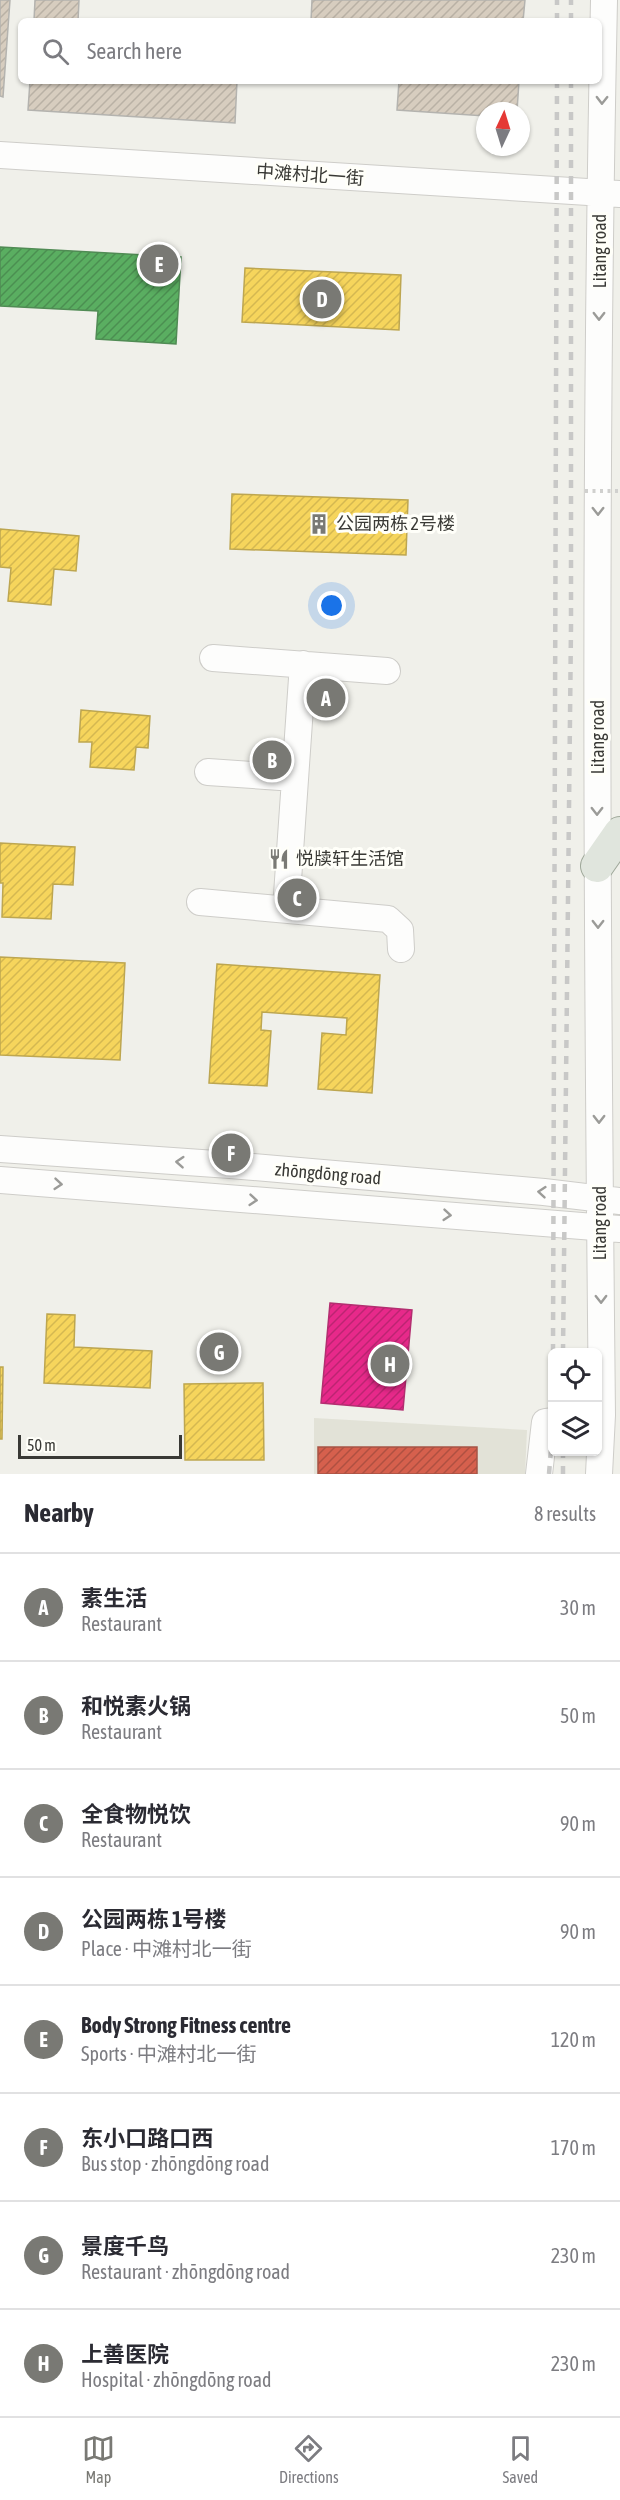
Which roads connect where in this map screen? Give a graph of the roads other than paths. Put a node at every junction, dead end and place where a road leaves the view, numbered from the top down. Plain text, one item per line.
1 (604, 0) edge
2 (0, 155) edge
3 (610, 194) edge
4 (213, 658) dead end
5 (303, 664) junction
6 (387, 671) dead end
7 (208, 772) dead end
8 (295, 778) junction
9 (620, 832) edge
10 (597, 866) junction
11 (200, 902) dead end
12 (286, 909) junction
13 (401, 949) dead end
14 (0, 1149) edge
15 (0, 1179) edge
16 (610, 1200) edge
17 (610, 1229) edge
18 (601, 1402) edge
19 (548, 1422) edge
20 (599, 1456) edge
21 (539, 1474) edge
22 (599, 1474) edge

1 -> 3 street, Litang road
2 - 3 street, 中滩村北一街
3 -> 10 street, Litang road
4 - 5 street
5 - 6 street
5 - 8 street
7 - 8 street
8 - 12 street
9 - 10 main road
10 -> 16 street, Litang road
11 - 12 street
12 - 13 street
16 -> 14 street, zhōngdōng road
15 -> 17 street, zhōngdōng road
16 - 17 street, Litang road
17 -> 18 street, Litang road
19 - 21 street
20 - 22 street, Litang road

